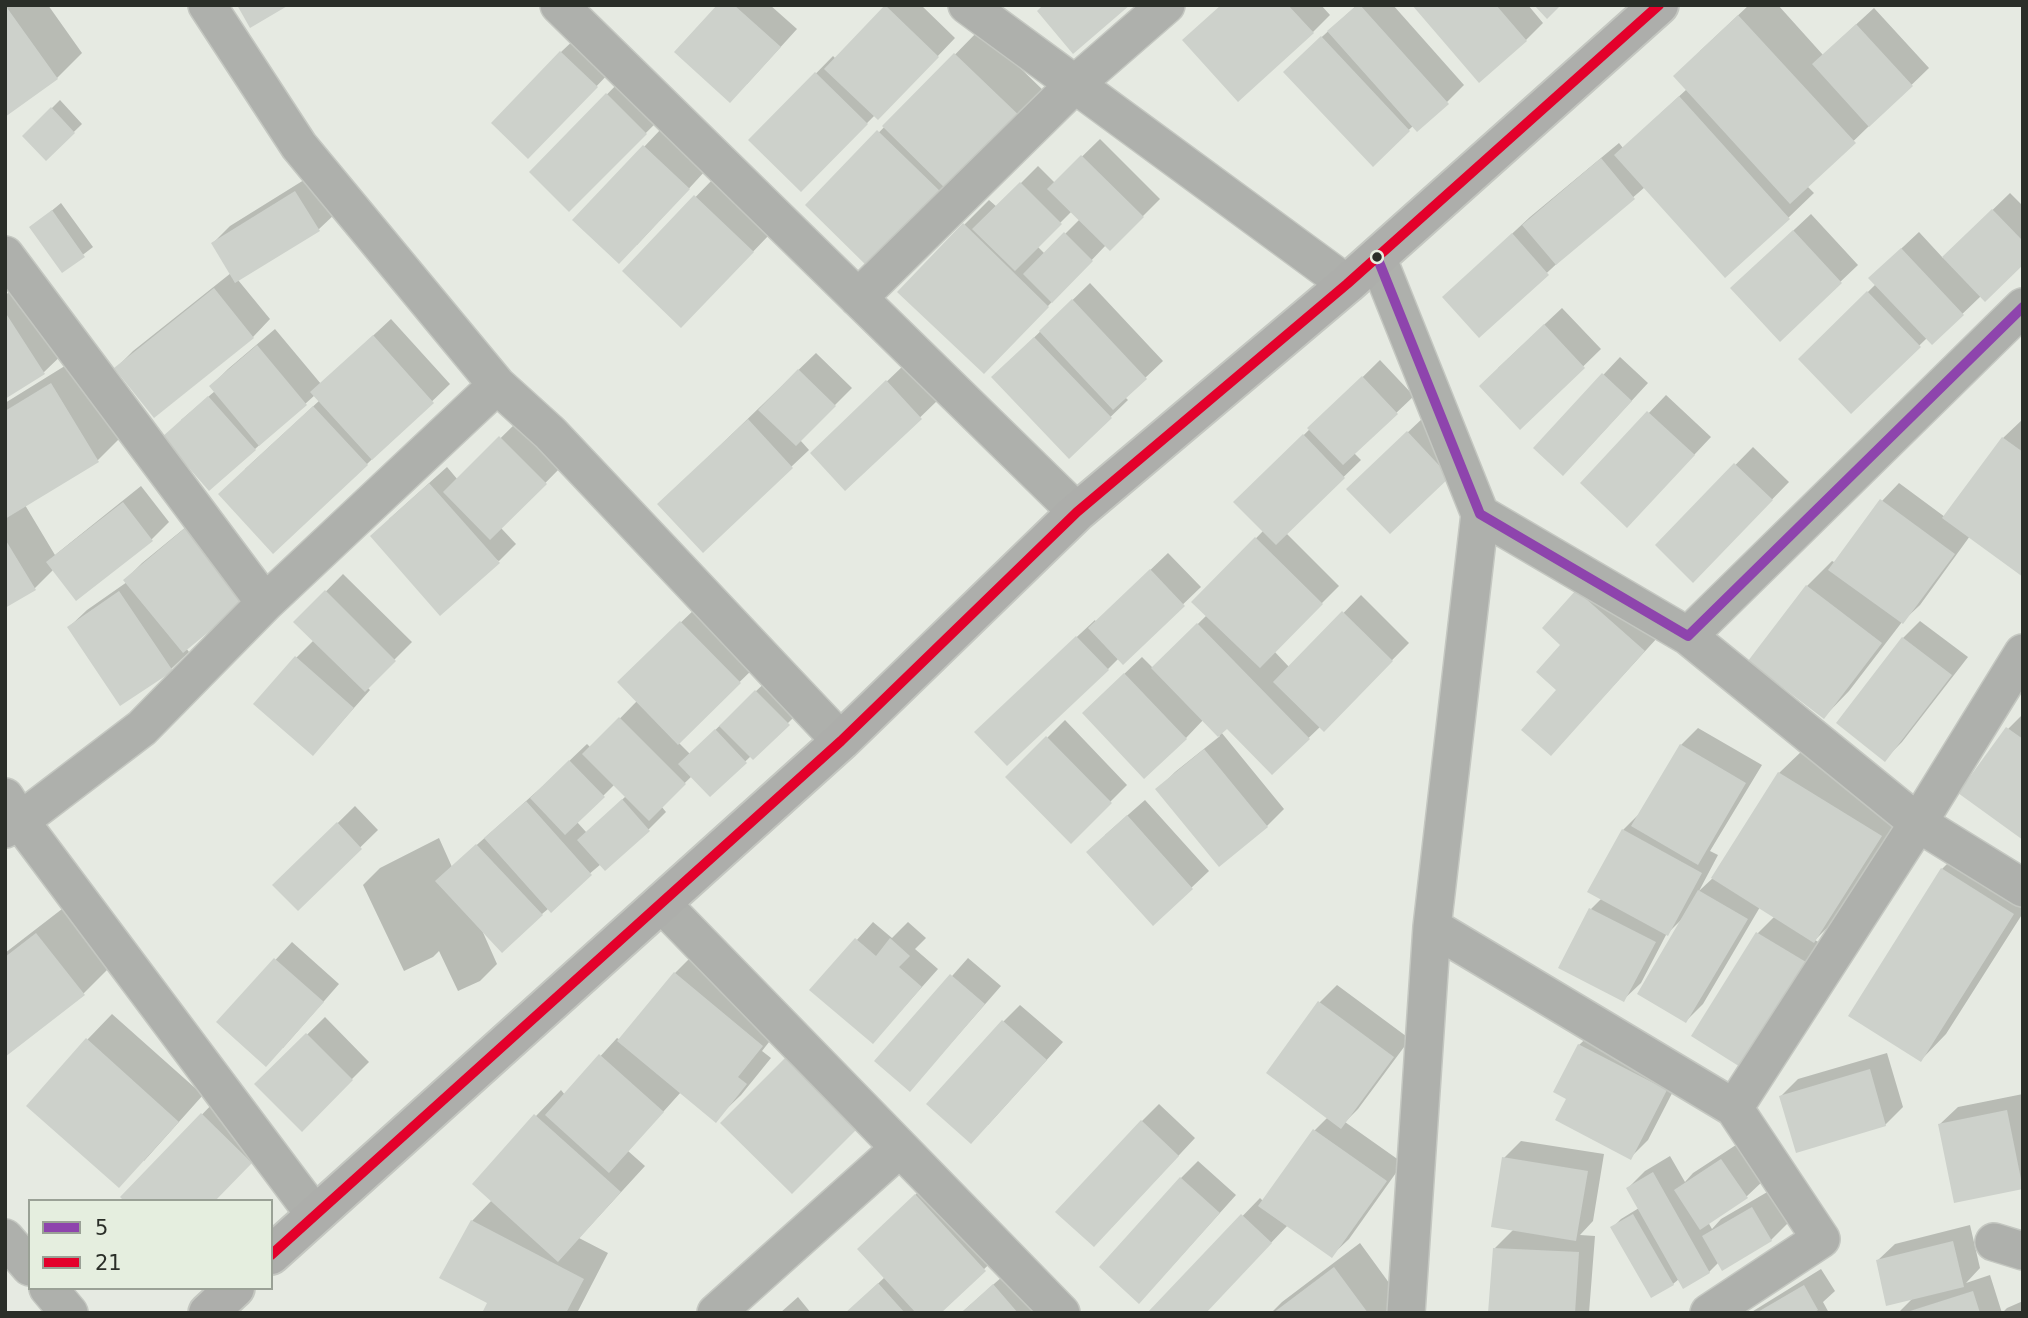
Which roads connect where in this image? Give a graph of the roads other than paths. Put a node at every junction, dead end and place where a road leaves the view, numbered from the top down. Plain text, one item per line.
1 (207, 5) edge
2 (559, 5) edge
3 (967, 5) edge
4 (1166, 5) edge
5 (1659, 5) edge
6 (1074, 85) junction
7 (5, 255) edge
8 (1377, 257) junction
9 (1347, 284) junction
10 (858, 298) junction
11 (2023, 307) edge
12 (497, 385) junction
13 (1077, 512) junction
14 (1480, 514) junction
15 (265, 603) junction
16 (1688, 636) junction
17 (2023, 653) edge
18 (841, 741) junction
19 (10, 816) edge
20 (1918, 823) junction
21 (2023, 888) edge
22 (661, 903) junction
23 (1432, 927) junction
24 (1734, 1108) junction
25 (900, 1148) junction
26 (315, 1215) junction
27 (5, 1238) edge
28 (273, 1253) edge
29 (28, 1264) edge
30 (50, 1290) edge
31 (232, 1290) edge
32 (69, 1313) edge
33 (208, 1313) edge
34 (716, 1313) edge
35 (1061, 1313) edge
36 (1406, 1313) edge
37 (1709, 1313) edge

1 - 12 street
2 - 10 street
3 - 6 street
4 - 6 street
5 - 8 street
6 - 9 street
6 - 10 street
7 - 15 street
8 - 9 street
8 - 14 street
9 - 13 street
10 - 13 street
11 - 16 street
12 - 15 street
12 - 18 street
13 - 18 street
14 - 16 street
14 - 23 street
15 - 19 street
16 - 20 street
17 - 20 street
18 - 22 street
19 - 26 street
20 - 21 street
20 - 24 street
22 - 25 street
22 - 26 street
23 - 24 street
23 - 36 street
24 - 37 street
25 - 34 street
25 - 35 street
26 - 28 street
27 - 29 street
30 - 32 street
31 - 33 street

